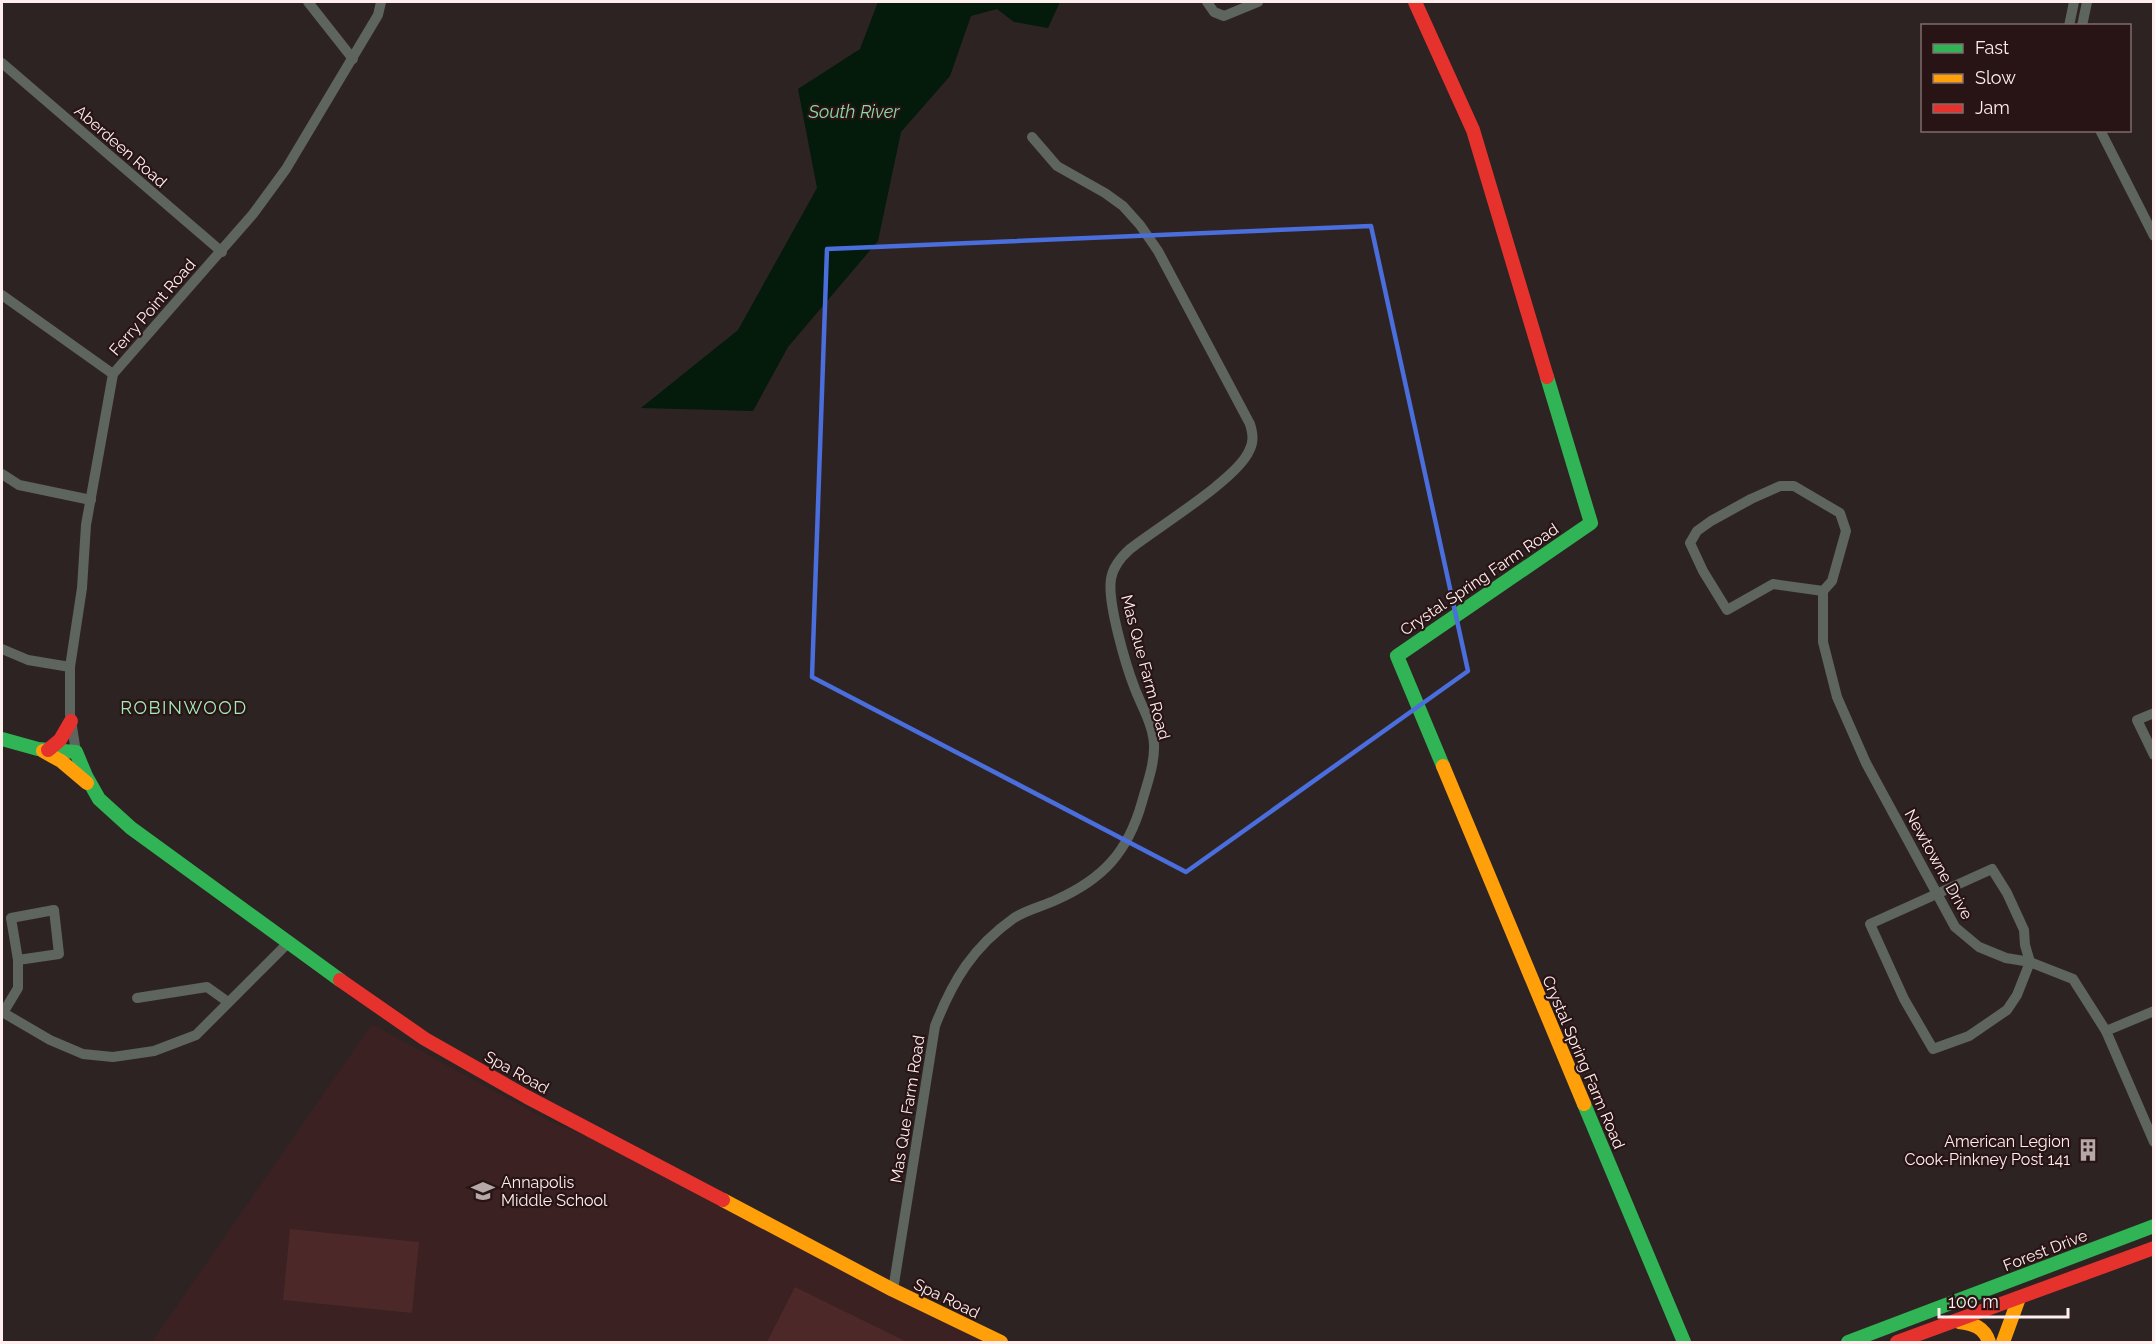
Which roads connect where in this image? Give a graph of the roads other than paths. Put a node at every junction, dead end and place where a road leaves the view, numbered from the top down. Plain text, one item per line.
1 (308, 2) edge
2 (381, 2) edge
3 (1207, 2) edge
4 (1258, 2) edge
5 (1415, 2) edge
6 (2074, 2) edge
7 (2087, 2) edge
8 (2069, 24) edge
9 (2082, 24) edge
10 (353, 59) junction
11 (2, 63) edge
12 (2101, 132) edge
13 (1032, 137) dead end
14 (2154, 236) edge
15 (222, 252) junction
16 (2, 295) edge
17 (113, 374) junction
18 (2, 474) edge
19 (91, 500) junction
20 (1824, 591) junction
21 (2, 648) edge
22 (70, 667) junction
23 (2154, 713) edge
24 (71, 721) junction
25 (2, 739) edge
26 (44, 750) junction
27 (76, 752) junction
28 (2154, 755) edge
29 (93, 789) junction
30 (1938, 895) junction
31 (288, 943) junction
32 (18, 960) junction
33 (2030, 962) junction
34 (137, 998) dead end
35 (228, 1002) junction
36 (2154, 1011) edge
37 (2, 1013) edge
38 (2106, 1031) junction
39 (2154, 1142) edge
40 (2154, 1226) edge
41 (2154, 1248) edge
42 (2029, 1274) junction
43 (893, 1290) junction
44 (2019, 1298) junction
45 (1955, 1321) junction
46 (1001, 1342) edge
47 (1684, 1342) edge
48 (1848, 1342) edge
49 (1897, 1342) edge
50 (1989, 1342) edge
51 (2003, 1342) edge

1 - 10 street
2 - 10 street, Ferry Point Road
3 - 4 street
5 - 47 street, Crystal Spring Farm Road
6 - 8 street
7 - 9 street
10 - 15 street, Ferry Point Road
11 - 15 street, Aberdeen Road
12 - 14 street
13 - 43 street, Mas Que Farm Road
15 - 17 street, Ferry Point Road
16 - 17 street
17 - 19 street, Ferry Point Road
18 - 19 street
19 - 22 street, Ferry Point Road
20 - 20 street, Newtowne Drive
20 - 30 street, Newtowne Drive
21 - 22 street
22 - 24 street, Ferry Point Road
23 - 28 street
24 - 26 street
24 - 27 street, Ferry Point Road
25 - 26 street
26 - 27 street
26 - 29 street
27 - 29 street, Spa Road
29 - 31 street, Spa Road
30 - 33 street, Newtowne Drive
30 - 33 street
30 - 33 street
31 - 35 street
31 - 43 street, Spa Road
32 - 32 street
32 - 37 street
33 - 38 street, Newtowne Drive
34 - 35 street
35 - 37 street
36 - 38 street
38 - 39 street, Newtowne Drive
40 - 42 street, Forest Drive
41 - 44 street
42 - 44 street
42 - 48 street, Forest Drive
43 - 46 street, Spa Road
44 - 45 street
44 - 51 street
45 - 49 street
45 - 50 street

